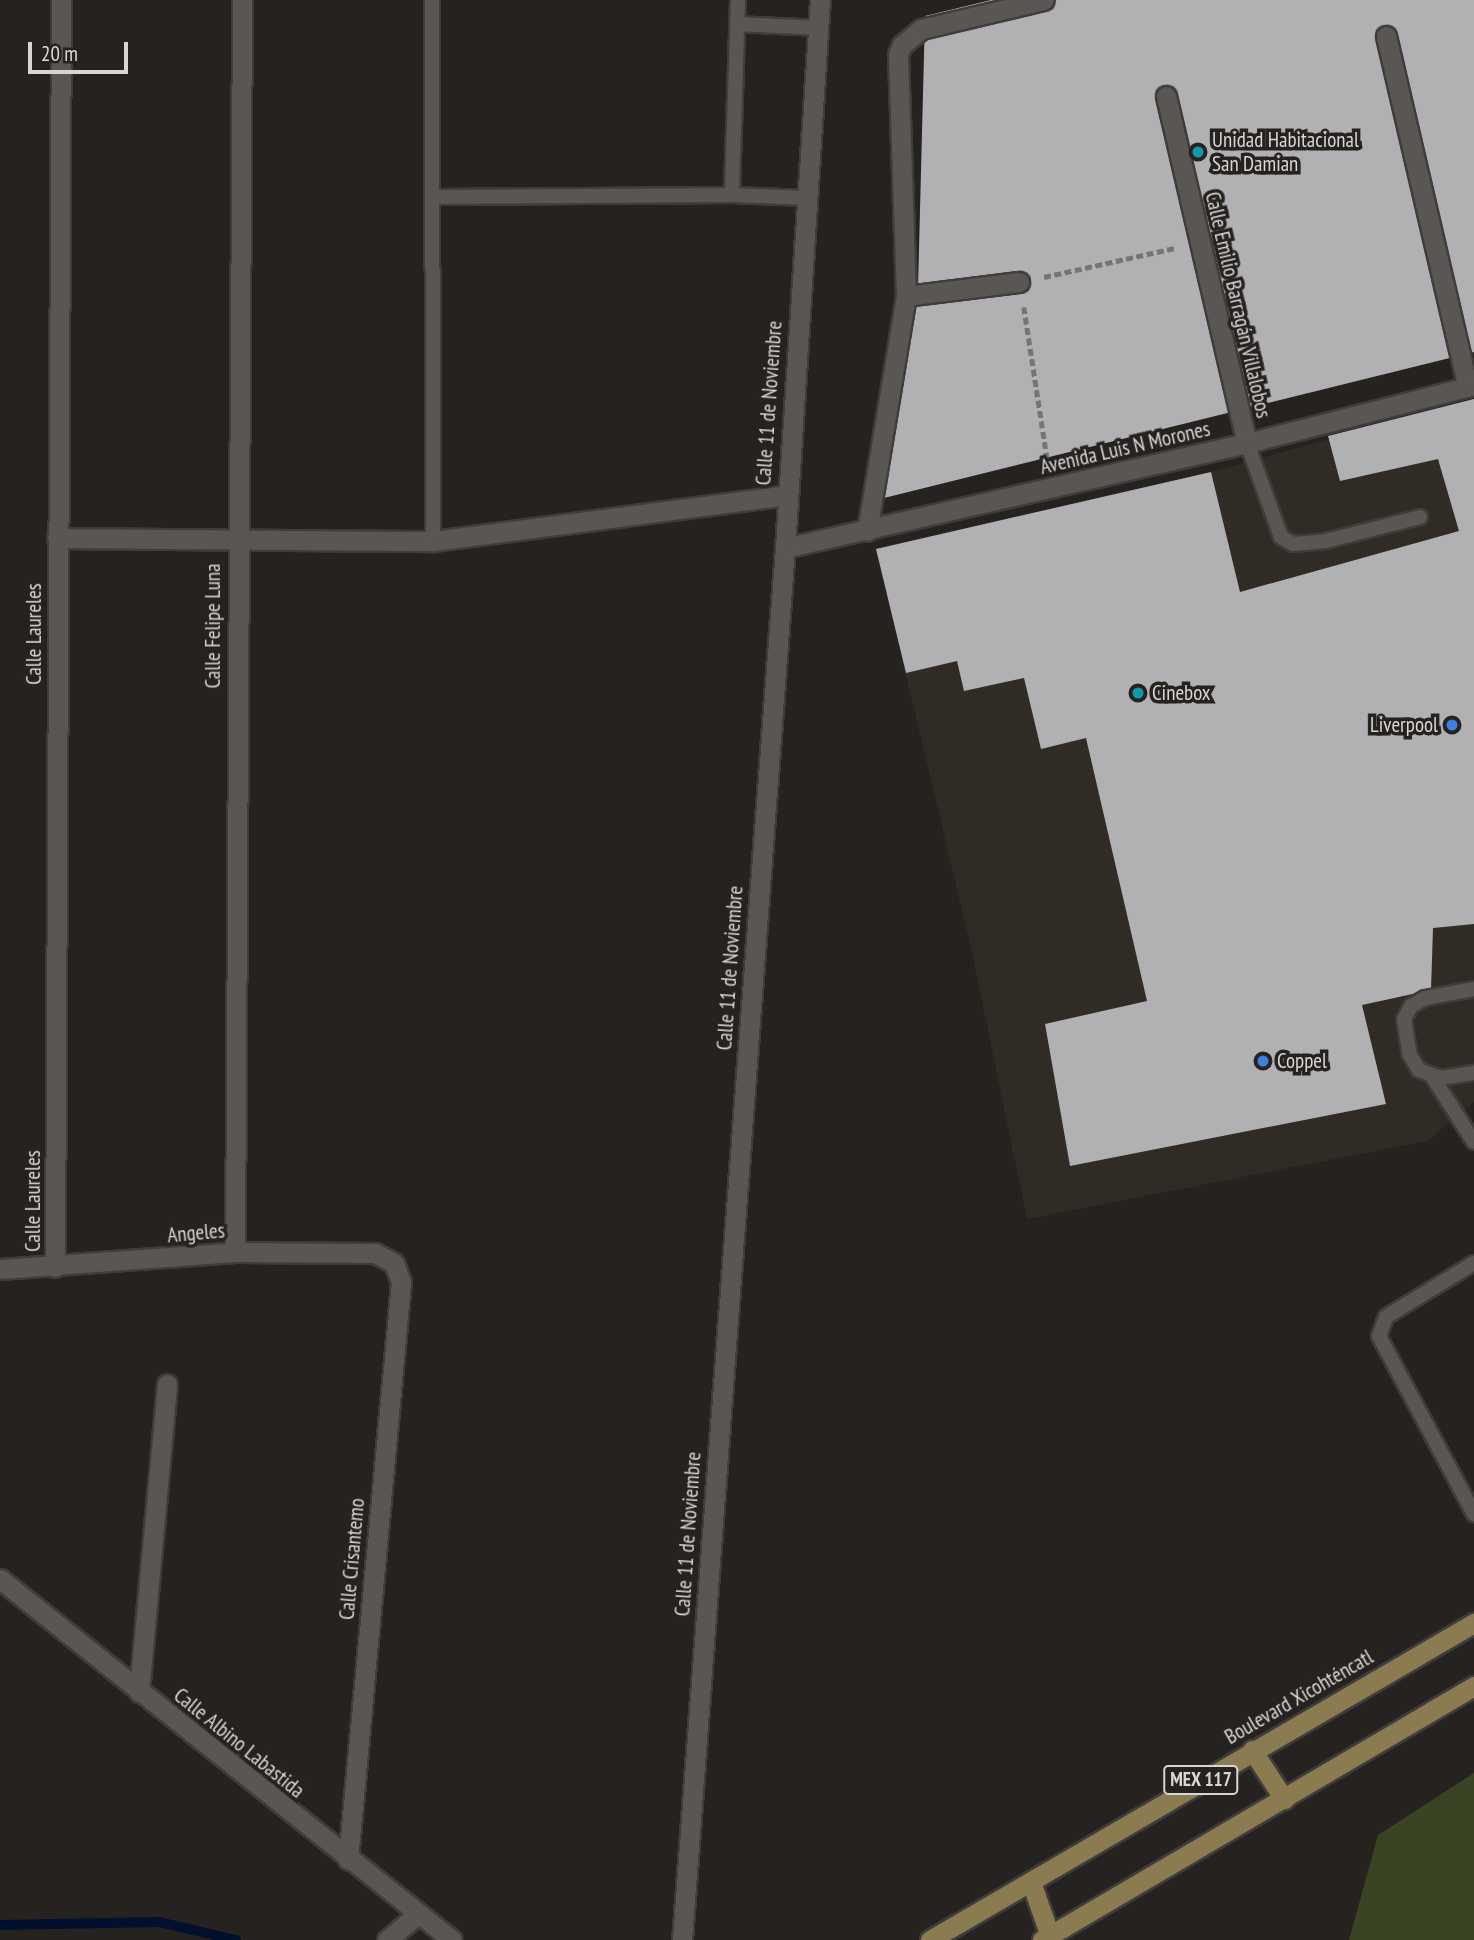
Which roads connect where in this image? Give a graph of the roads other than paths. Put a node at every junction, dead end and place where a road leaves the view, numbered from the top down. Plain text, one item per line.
1 (61, 0) edge
2 (242, 0) edge
3 (432, 0) edge
4 (738, 0) edge
5 (820, 0) edge
6 (1044, 0) edge
7 (737, 24) junction
8 (819, 28) junction
9 (1386, 36) dead end
10 (1166, 96) dead end
11 (732, 195) junction
12 (435, 197) junction
13 (807, 198) junction
14 (1019, 282) road end
15 (906, 296) junction
16 (1471, 386) edge
17 (1247, 443) junction
18 (785, 495) junction
19 (1420, 517) dead end
20 (867, 531) junction
21 (57, 538) junction
22 (433, 541) junction
23 (236, 542) junction
24 (785, 548) junction
25 (1474, 989) edge
26 (1474, 1073) edge
27 (1432, 1076) junction
28 (1474, 1142) edge
29 (235, 1252) junction
30 (394, 1263) joint
31 (1474, 1263) edge
32 (55, 1267) junction
33 (0, 1269) edge
34 (167, 1384) dead end
35 (1474, 1514) edge
36 (0, 1579) edge
37 (1474, 1623) edge
38 (1474, 1686) edge
39 (139, 1692) junction
40 (1252, 1750) junction
41 (1284, 1799) junction
42 (348, 1860) junction
43 (1031, 1882) junction
44 (418, 1914) junction
45 (1046, 1938) edge
46 (387, 1940) edge
47 (452, 1940) edge
48 (682, 1940) edge
49 (930, 1940) edge

1 - 21 street, Calle Laureles
2 - 23 street, Calle Felipe Luna
3 - 12 lane
4 - 7 lane
5 - 8 street, Calle 11 de Noviembre
6 - 15 street
7 - 8 lane
7 - 11 lane
8 - 13 street, Calle 11 de Noviembre
9 - 16 street
10 - 17 street, Calle Emilio Barragán Villalobos
11 - 12 lane
11 - 13 lane
12 - 22 lane
13 - 18 street, Calle 11 de Noviembre
14 - 15 street
15 - 20 street
16 - 17 street, Avenida Luis N Morones
17 - 19 lane
17 - 20 street, Avenida Luis N Morones
18 - 22 street
18 - 24 street, Calle 11 de Noviembre
20 - 24 street, Avenida Luis N Morones
21 - 23 street
21 - 32 street, Calle Laureles
22 - 23 street
23 - 29 street, Calle Felipe Luna
24 - 48 street, Calle 11 de Noviembre
25 - 27 lane
26 - 27 lane
27 - 28 lane
29 - 30 street, Angeles
29 - 32 street, Angeles
30 - 42 street, Calle Crisantemo
31 - 35 lane
32 - 33 street, Angeles
34 - 39 street
36 - 39 street, Calle Albino Labastida
37 - 40 main road, Boulevard Xicohténcatl / MEX 117
38 - 41 main road, MEX 117
39 - 42 street, Calle Albino Labastida
40 - 41 main road
40 - 43 main road, Boulevard Xicohténcatl / MEX 117
41 - 45 main road, MEX 117
42 - 44 street, Calle Albino Labastida
43 - 45 main road
43 - 49 main road, Boulevard Xicohténcatl / MEX 117
44 - 46 street
44 - 47 street, Calle Albino Labastida

